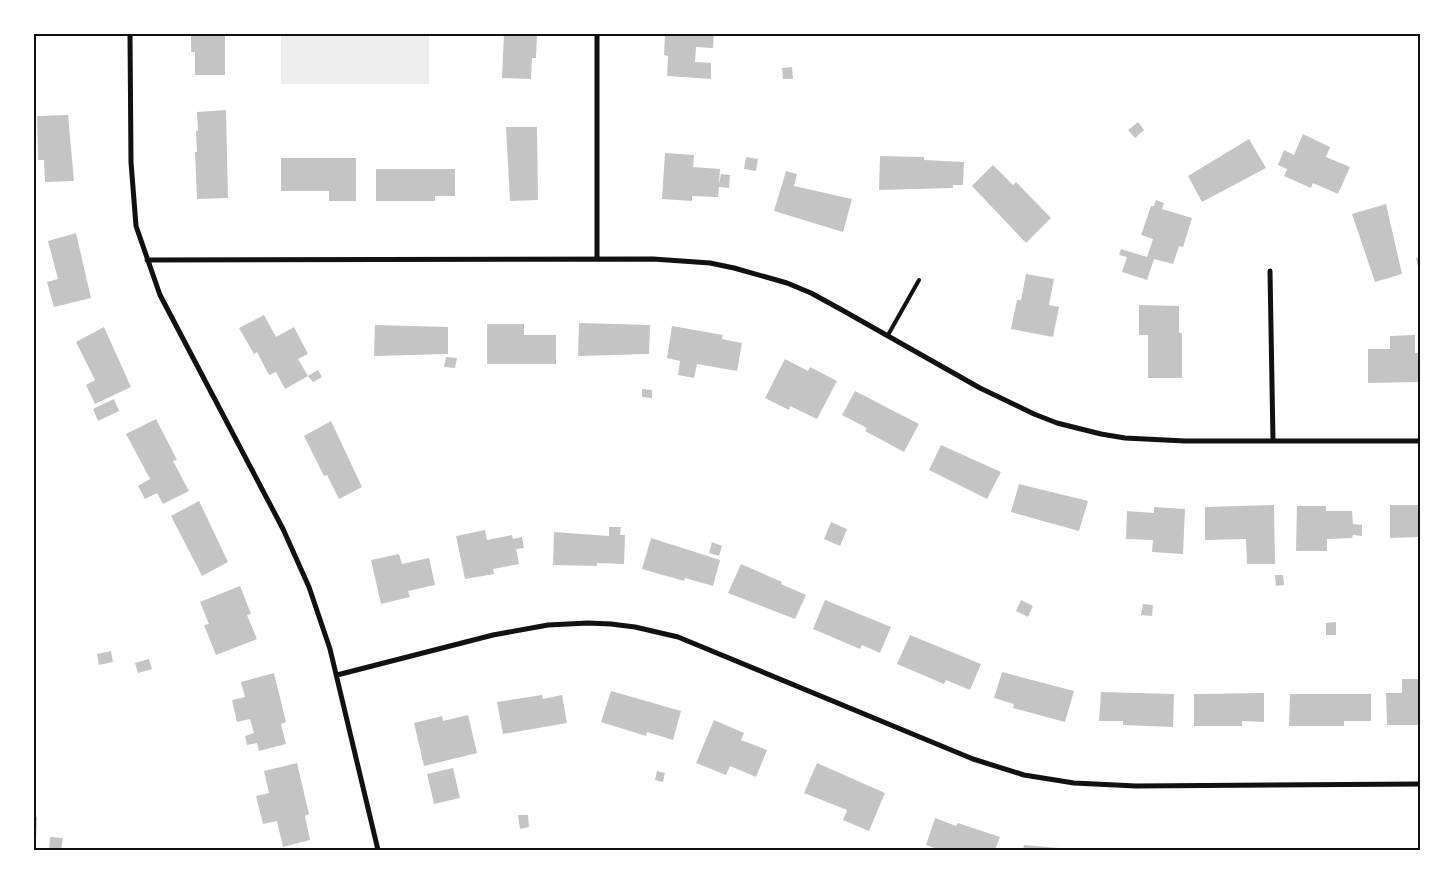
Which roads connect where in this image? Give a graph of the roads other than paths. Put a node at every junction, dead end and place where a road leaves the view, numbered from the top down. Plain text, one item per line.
1 (130, 34) edge
2 (597, 34) edge
3 (597, 259) junction
4 (147, 260) junction
5 (1270, 272) dead end
6 (919, 280) dead end
7 (888, 335) junction
8 (1420, 440) edge
9 (1273, 441) junction
10 (337, 675) junction
11 (1420, 784) edge
12 (378, 850) edge

1 - 4 street
2 - 3 street
3 - 4 street
3 - 7 street
4 - 10 street
5 - 9 street
6 - 7 lane
7 - 9 street
8 - 9 street
10 - 11 street
10 - 12 street

